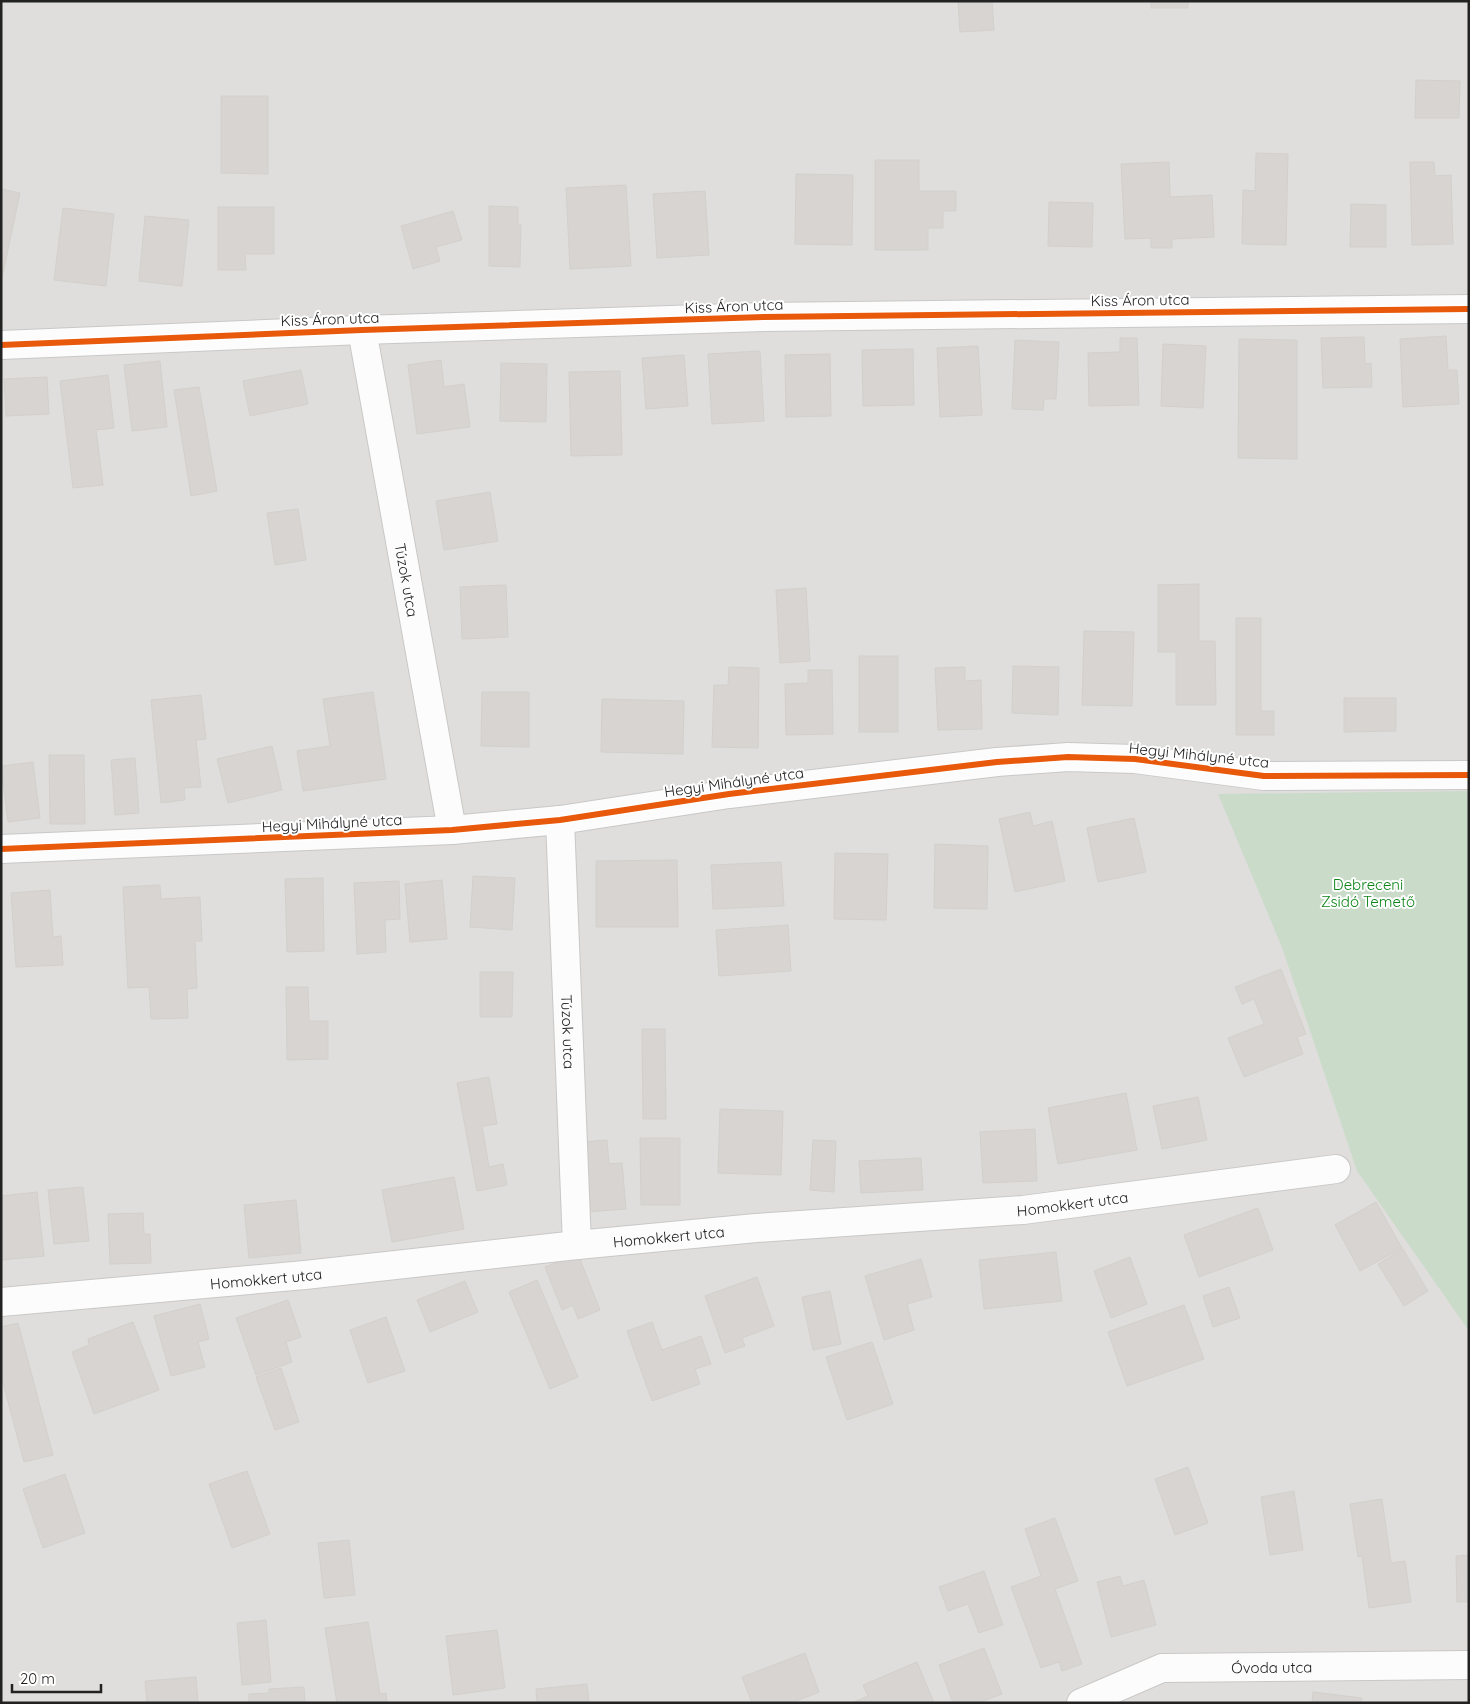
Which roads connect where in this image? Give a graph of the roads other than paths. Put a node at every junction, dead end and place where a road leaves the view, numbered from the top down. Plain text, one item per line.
1 (1469, 309) edge
2 (362, 330) junction
3 (1, 345) edge
4 (1469, 775) edge
5 (560, 820) junction
6 (452, 830) junction
7 (1, 849) edge
8 (1336, 1169) dead end
9 (577, 1246) junction
10 (1, 1302) edge
11 (1469, 1665) edge
12 (1081, 1703) edge

1 - 2 street, Kiss Áron utca
2 - 3 street, Kiss Áron utca
2 - 6 street, Túzok utca
4 - 5 street, Hegyi Mihályné utca
5 - 6 street, Hegyi Mihályné utca
5 - 9 street, Túzok utca
6 - 7 street, Hegyi Mihályné utca
8 - 9 street, Homokkert utca
9 - 10 street, Homokkert utca
11 - 12 street, Óvoda utca

